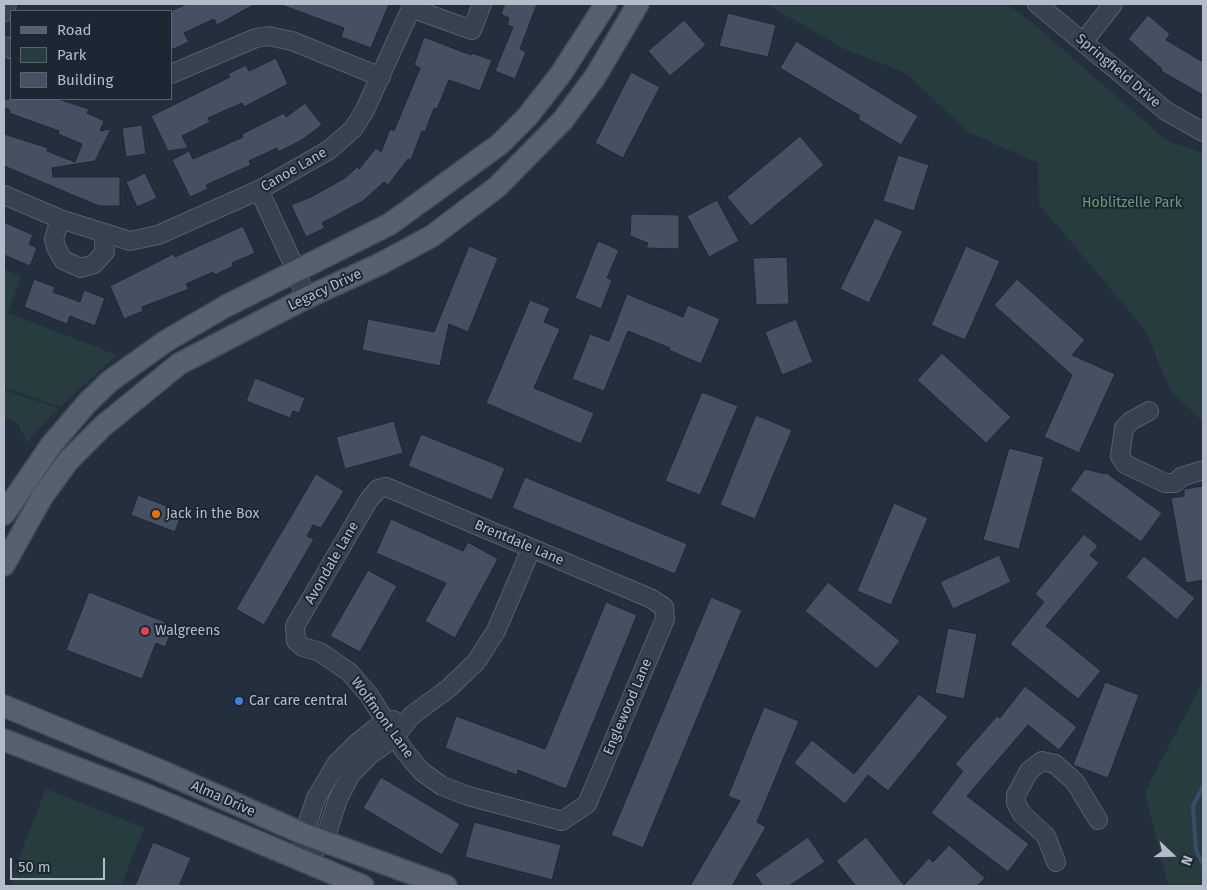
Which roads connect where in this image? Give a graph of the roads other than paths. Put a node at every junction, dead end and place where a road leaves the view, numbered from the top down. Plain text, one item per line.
1 (7, 4) edge
2 (482, 4) edge
3 (606, 4) edge
4 (638, 4) edge
5 (1037, 4) edge
6 (1113, 4) edge
7 (412, 6) edge
8 (4, 12) edge
9 (1084, 41) junction
10 (172, 74) edge
11 (381, 77) junction
12 (1203, 132) edge
13 (500, 144) junction
14 (523, 162) junction
15 (259, 190) junction
16 (4, 196) edge
17 (60, 219) junction
18 (103, 233) junction
19 (296, 270) junction
20 (306, 298) junction
21 (1149, 411) dead end
22 (52, 444) junction
23 (68, 461) junction
24 (1203, 470) edge
25 (378, 489) joint
26 (4, 514) edge
27 (531, 549) junction
28 (4, 565) edge
29 (659, 603) joint
30 (296, 640) joint
31 (4, 706) edge
32 (411, 716) junction
33 (384, 722) junction
34 (394, 738) junction
35 (4, 740) edge
36 (159, 770) junction
37 (149, 796) junction
38 (581, 808) joint
39 (1098, 820) dead end
40 (304, 834) junction
41 (324, 842) junction
42 (302, 861) junction
43 (1056, 862) dead end
44 (363, 886) edge
45 (446, 886) edge

1 - 8 street
2 - 7 street, Canoe Lane
3 - 13 main road, Legacy Drive
4 - 14 main road, Legacy Drive
5 - 9 street, Springfield Drive
6 - 9 street
7 - 11 street, Canoe Lane
9 - 12 street, Springfield Drive
10 - 11 street
11 - 15 street, Canoe Lane
13 - 14 main road
13 - 19 main road, Legacy Drive
14 - 20 main road, Legacy Drive
15 - 18 street, Canoe Lane
15 - 19 street
16 - 17 street, Canoe Lane
17 - 18 street, Canoe Lane
17 - 18 street
19 - 20 street
19 - 22 main road, Legacy Drive
20 - 23 main road, Legacy Drive
21 - 24 street
22 - 23 main road
22 - 26 main road, Legacy Drive
23 - 28 main road, Legacy Drive
25 - 27 street, Brentdale Lane
25 - 30 street, Avondale Lane
27 - 29 street, Brentdale Lane
27 - 32 street
29 - 38 street, Englewood Lane
30 - 33 street, Wolfmont Lane
31 - 36 main road, Alma Drive
32 - 33 street
32 - 34 street
33 - 34 street, Wolfmont Lane
33 - 40 street
34 - 38 street, Wolfmont Lane
34 - 41 street
35 - 37 main road, Alma Drive
36 - 37 main road
36 - 40 main road, Alma Drive
37 - 42 main road, Alma Drive
39 - 43 street
40 - 41 main road, Alma Drive
40 - 42 street
41 - 42 street
41 - 45 main road, Alma Drive
42 - 44 main road, Alma Drive

